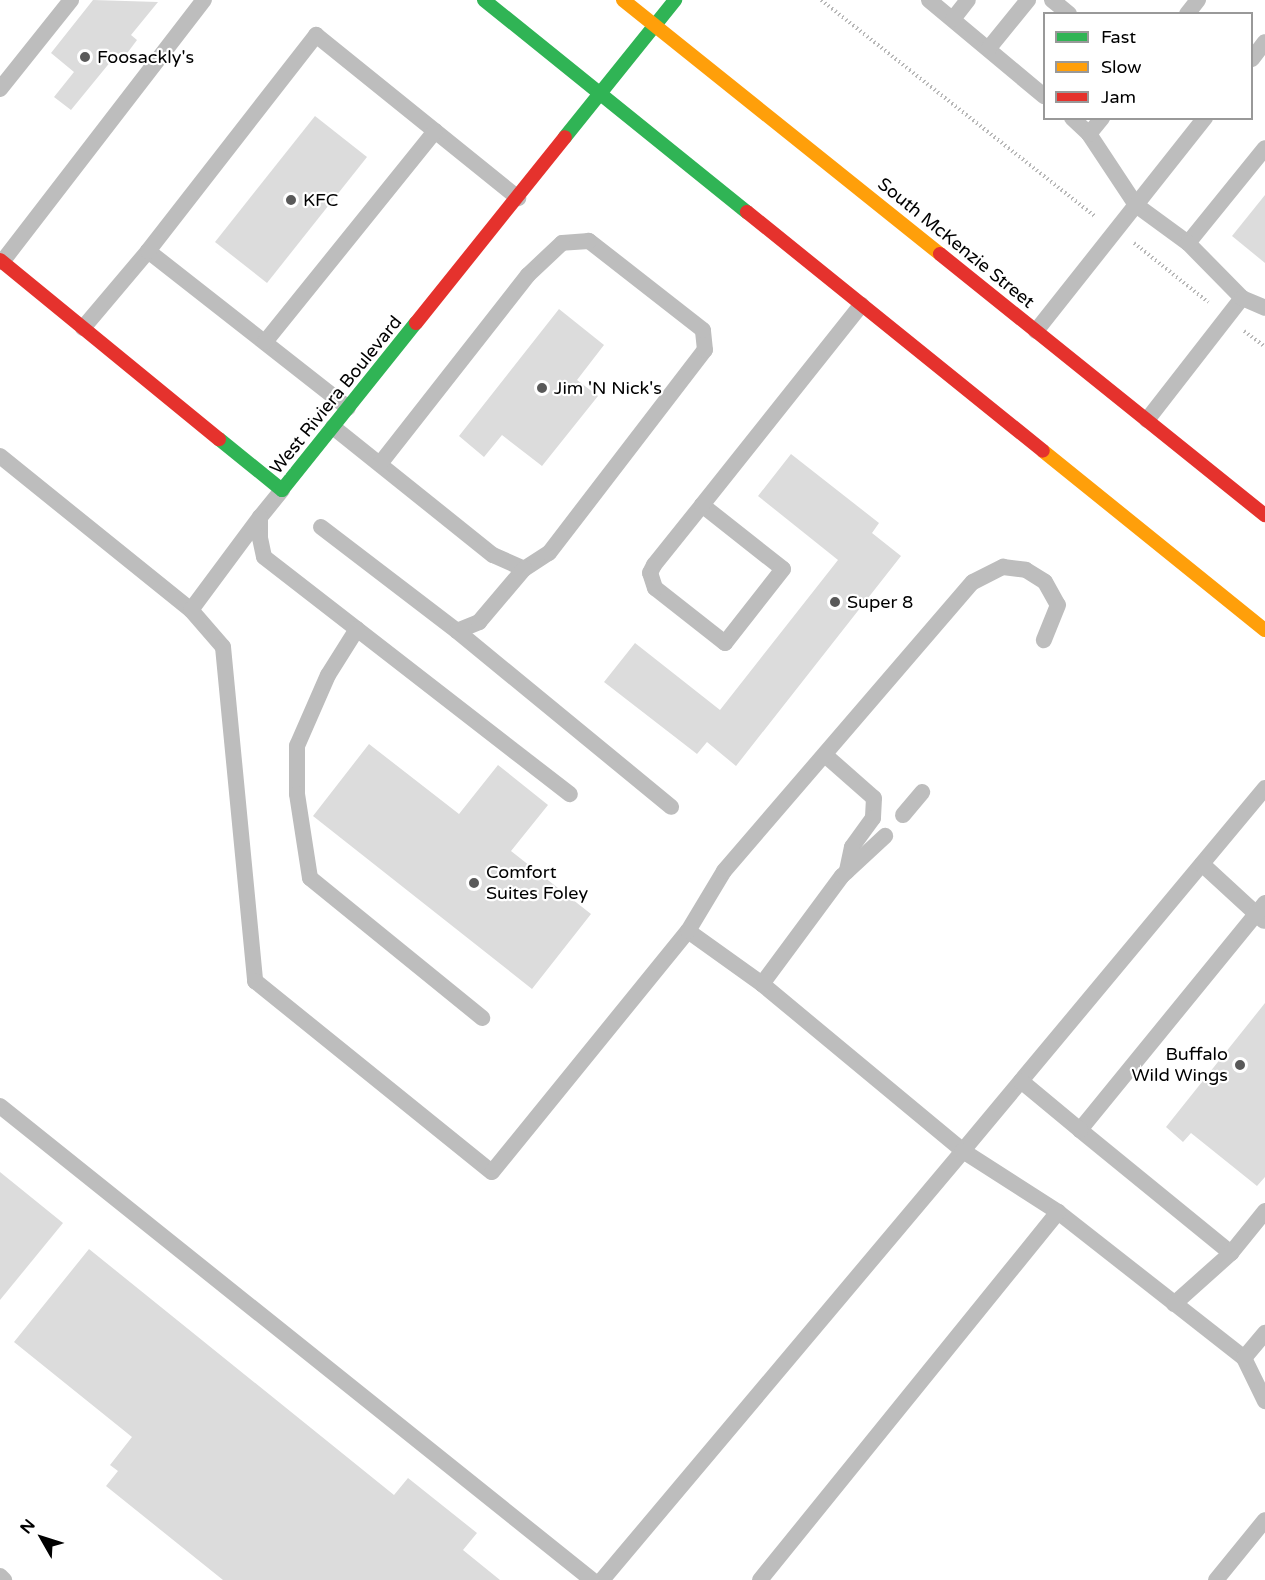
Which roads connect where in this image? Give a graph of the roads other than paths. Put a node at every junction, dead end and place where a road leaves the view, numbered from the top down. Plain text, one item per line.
1 (71, 0) edge
2 (204, 0) edge
3 (484, 0) edge
4 (623, 0) edge
5 (675, 0) edge
6 (929, 0) edge
7 (968, 0) edge
8 (1028, 0) edge
9 (1052, 0) edge
10 (1198, 0) edge
11 (1066, 12) edge
12 (1189, 12) edge
13 (953, 20) junction
14 (655, 24) junction
15 (1265, 42) edge
16 (989, 48) junction
17 (1253, 57) edge
18 (0, 89) edge
19 (600, 95) junction
20 (1043, 95) edge
21 (1074, 120) edge
22 (1100, 120) edge
23 (1202, 120) edge
24 (435, 131) junction
25 (1089, 134) junction
26 (1265, 148) edge
27 (518, 198) junction
28 (1136, 205) junction
29 (1188, 243) junction
30 (148, 251) junction
31 (1, 261) edge
32 (1242, 298) junction
33 (861, 305) junction
34 (1265, 308) edge
35 (83, 328) junction
36 (1036, 331) junction
37 (266, 342) junction
38 (941, 369) junction
39 (348, 408) junction
40 (1148, 420) junction
41 (333, 427) junction
42 (0, 456) edge
43 (380, 464) junction
44 (282, 490) junction
45 (702, 505) junction
46 (1265, 515) edge
47 (260, 517) junction
48 (321, 527) dead end
49 (1179, 543) dead end
50 (524, 569) junction
51 (191, 610) junction
52 (357, 629) junction
53 (1265, 630) edge
54 (457, 631) junction
55 (1044, 640) dead end
56 (825, 755) junction
57 (1265, 788) edge
58 (922, 792) dead end
59 (570, 794) dead end
60 (671, 807) dead end
61 (903, 815) dead end
62 (885, 836) dead end
63 (1202, 864) junction
64 (847, 871) junction
65 (1262, 913) edge
66 (688, 931) junction
67 (762, 984) junction
68 (482, 1018) dead end
69 (1021, 1081) junction
70 (0, 1106) edge
71 (1080, 1130) junction
72 (963, 1151) junction
73 (1265, 1211) edge
74 (1058, 1212) junction
75 (1231, 1253) junction
76 (1174, 1304) junction
77 (1265, 1333) edge
78 (1244, 1358) junction
79 (1265, 1401) edge
80 (1265, 1520) edge
81 (0, 1576) edge
82 (4, 1580) edge
83 (592, 1580) edge
84 (602, 1580) edge
85 (760, 1580) edge
86 (1216, 1580) edge

1 - 18 lane
2 - 31 lane
3 - 19 main road
4 - 14 main road, South McKenzie Street
5 - 14 main road, West Riviera Boulevard
6 - 13 lane
7 - 13 lane
8 - 16 lane
9 - 11 lane
10 - 12 lane
13 - 16 lane
14 - 19 main road, West Riviera Boulevard
14 - 36 main road, South McKenzie Street
15 - 17 lane
16 - 20 lane
19 - 27 main road, West Riviera Boulevard
19 - 33 main road
21 - 25 lane
22 - 25 lane
23 - 28 lane
24 - 27 lane
24 - 30 lane
24 - 37 lane
25 - 28 lane
26 - 29 lane
27 - 39 main road, West Riviera Boulevard
28 - 29 lane
28 - 36 lane
29 - 32 lane
30 - 35 lane
30 - 37 lane
31 - 35 main road, West Riviera Boulevard
32 - 34 lane
32 - 40 lane
33 - 38 main road
33 - 45 lane
35 - 44 main road, West Riviera Boulevard
36 - 40 main road, South McKenzie Street
37 - 39 lane
38 - 49 main road
38 - 53 main road
39 - 41 main road, West Riviera Boulevard
40 - 46 main road, South McKenzie Street
41 - 43 lane
41 - 44 main road, West Riviera Boulevard
42 - 51 lane
43 - 50 lane
43 - 50 lane
44 - 47 lane
45 - 45 lane
47 - 51 lane
47 - 52 lane
48 - 54 lane
50 - 54 lane
51 - 66 lane
52 - 59 lane
52 - 68 lane
54 - 60 lane
55 - 56 lane
56 - 64 lane
56 - 66 lane
57 - 63 lane
58 - 61 lane
62 - 64 lane
63 - 65 lane
63 - 69 lane
64 - 67 lane
65 - 71 lane
66 - 67 lane
67 - 72 lane
69 - 71 lane
69 - 72 lane
70 - 83 lane
71 - 75 lane
72 - 74 lane
72 - 84 lane
73 - 75 lane
74 - 76 lane
74 - 85 lane
75 - 76 lane
76 - 78 lane
77 - 78 lane
78 - 79 lane
80 - 86 lane
81 - 82 lane

